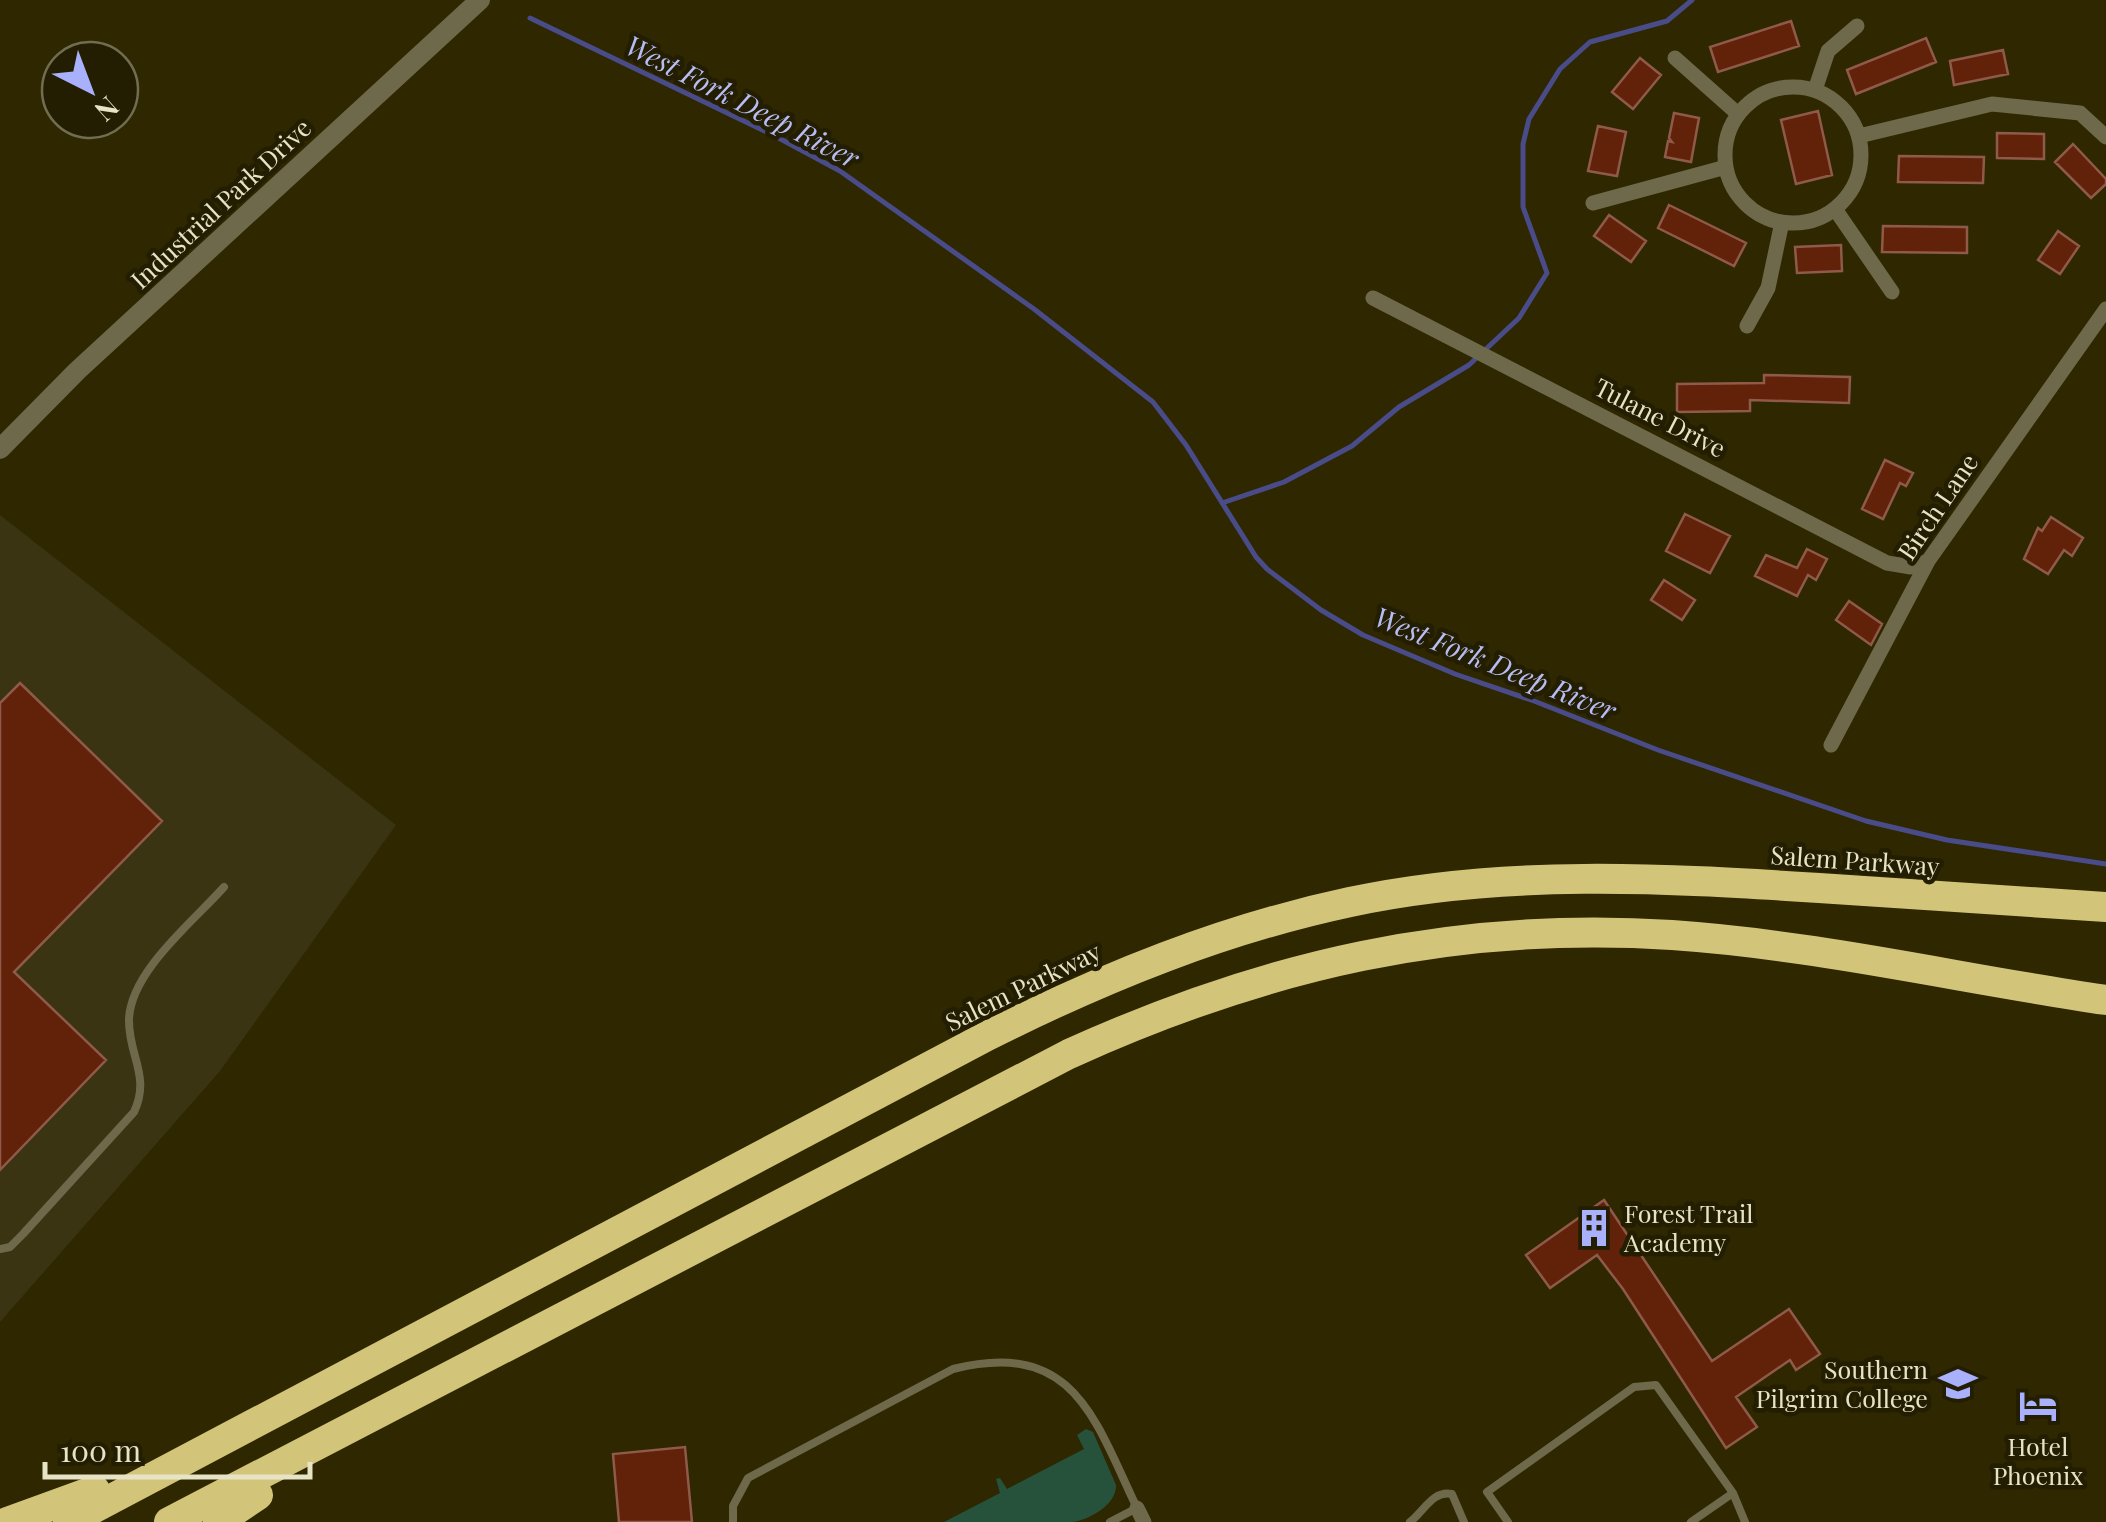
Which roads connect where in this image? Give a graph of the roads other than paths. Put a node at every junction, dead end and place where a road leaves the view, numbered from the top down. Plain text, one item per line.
1 (480, 0) edge
2 (1857, 26) dead end
3 (1675, 58) dead end
4 (1815, 90) junction
5 (1738, 114) junction
6 (1859, 136) junction
7 (2106, 137) edge
8 (1726, 167) junction
9 (1593, 203) dead end
10 (1834, 209) junction
11 (1782, 222) junction
12 (1892, 292) dead end
13 (1373, 298) dead end
14 (2106, 309) edge
15 (1747, 326) dead end
16 (0, 448) edge
17 (1928, 561) junction
18 (1832, 745) dead end
19 (224, 887) dead end
20 (2106, 907) edge
21 (2106, 1000) edge
22 (0, 1249) edge
23 (360, 1426) junction
24 (200, 1450) junction
25 (1733, 1493) junction
26 (1140, 1515) edge
27 (7, 1522) edge
28 (68, 1522) edge
29 (169, 1522) edge
30 (218, 1522) edge
31 (733, 1522) edge
32 (1110, 1522) edge
33 (1410, 1522) edge
34 (1464, 1522) edge
35 (1508, 1522) edge
36 (1691, 1522) edge
37 (1745, 1522) edge

1 - 16 street, Industrial Park Drive
2 - 4 street
3 - 5 street
4 - 5 street
4 - 6 street
5 - 8 street
6 - 7 street
6 - 10 street
8 - 9 street
8 - 11 street
10 - 11 street
10 - 12 street
11 - 15 street
13 - 17 street, Tulane Drive
14 - 17 street, Birch Lane
17 - 18 street, Birch Lane
19 - 22 lane
20 - 24 highway, Salem Parkway
21 - 23 highway
23 - 29 highway
23 - 30 highway
24 - 27 highway
24 - 28 highway, Salem Parkway
25 - 35 lane
25 - 36 lane
25 - 37 lane
26 - 31 lane
26 - 32 lane
33 - 34 lane

